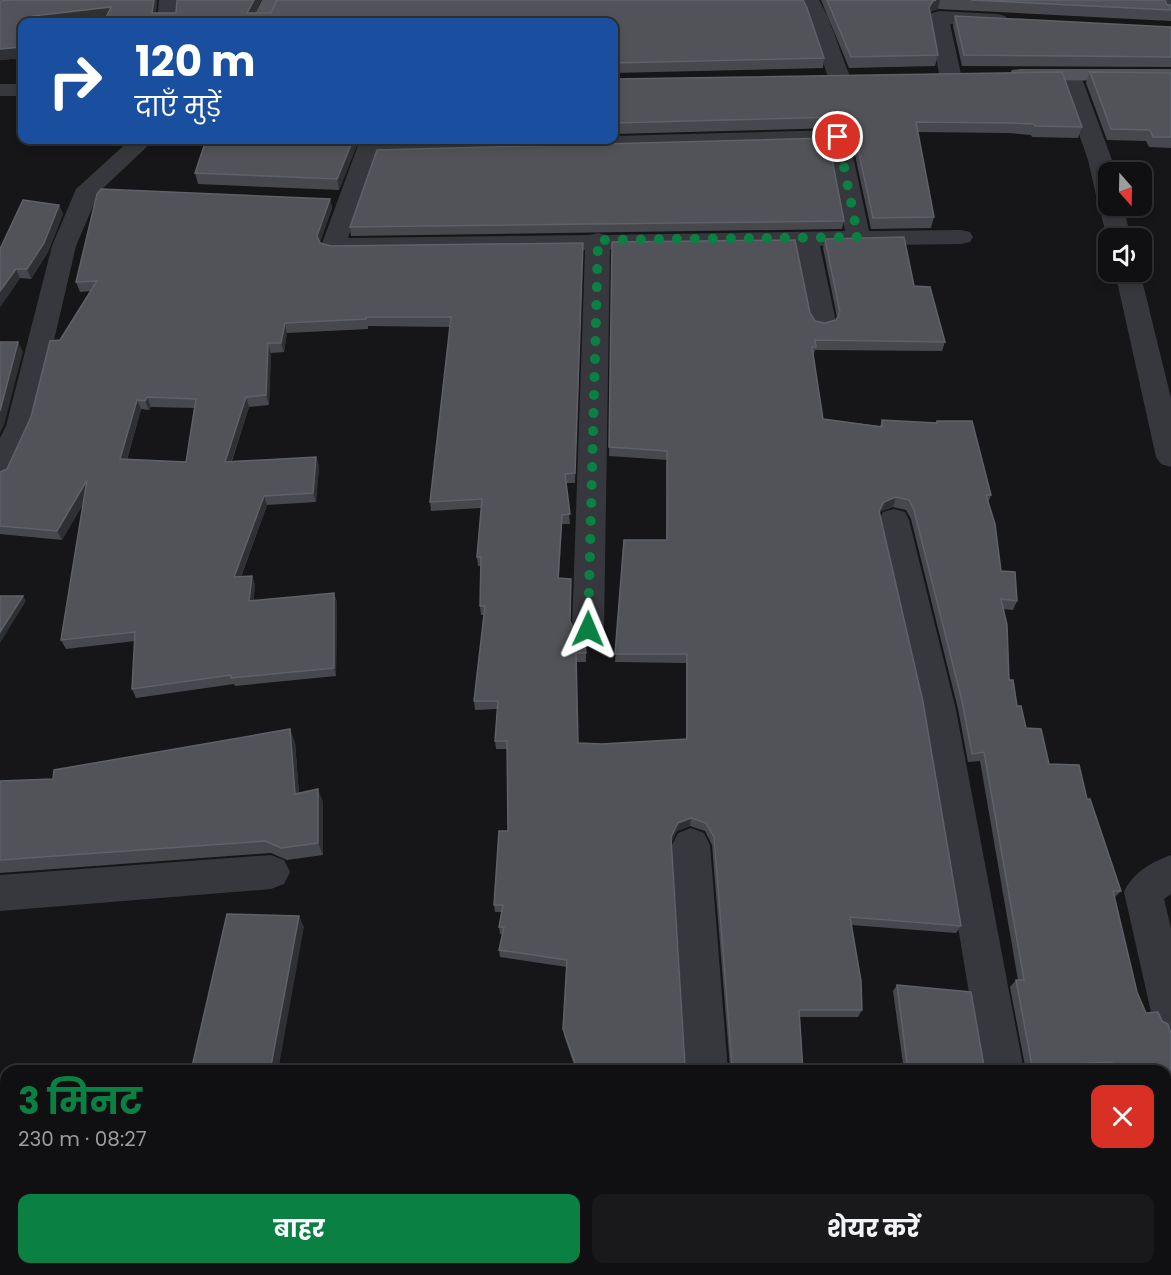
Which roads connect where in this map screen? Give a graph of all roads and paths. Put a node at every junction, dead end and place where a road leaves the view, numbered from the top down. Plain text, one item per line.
1 (169, 0) edge
2 (272, 0) edge
3 (809, 0) edge
4 (1168, 0) edge
5 (937, 8) edge
6 (1171, 9) edge
7 (167, 18) edge
8 (263, 18) edge
9 (1020, 21) edge
10 (950, 74) junction
11 (972, 74) edge
12 (928, 75) edge
13 (1004, 75) edge
14 (1171, 75) edge
15 (861, 76) edge
16 (1070, 76) junction
17 (816, 77) edge
18 (840, 77) junction
19 (0, 90) edge
20 (18, 90) edge
21 (618, 140) edge
22 (139, 144) edge
23 (370, 144) edge
24 (1100, 162) edge
25 (88, 189) junction
26 (123, 190) edge
27 (858, 237) junction
28 (961, 237) dead end
29 (806, 238) junction
30 (598, 240) junction
31 (1129, 282) edge
32 (824, 322) edge
33 (1171, 458) edge
34 (0, 470) edge
35 (894, 520) dead end
36 (588, 629) dead end
37 (691, 845) dead end
38 (271, 872) dead end
39 (1171, 872) edge
40 (0, 893) edge
41 (1171, 1012) edge
42 (707, 1065) edge
43 (1002, 1065) edge

1 - 7 street
2 - 8 main road
3 - 18 street
4 - 6 street
5 - 9 street
5 - 10 street
10 - 11 main road
10 - 12 main road
13 - 16 main road
14 - 16 main road
15 - 18 main road
16 - 24 street
17 - 18 main road
19 - 20 street
21 - 27 street
22 - 25 street
23 - 30 street
25 - 26 street
25 - 34 street
27 - 28 street
27 - 29 street
29 - 30 street
29 - 32 street
30 - 36 street
31 - 33 street
35 - 43 street
37 - 42 street
38 - 40 street
39 - 41 street

